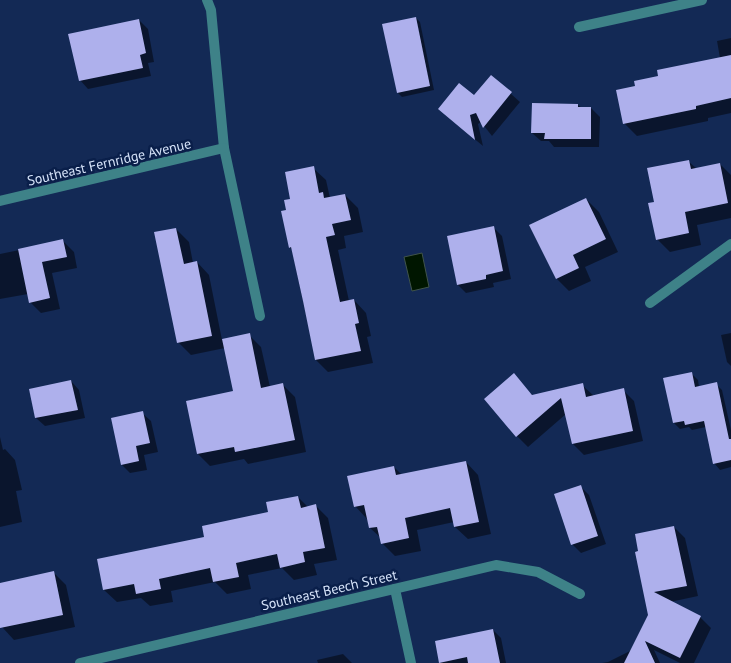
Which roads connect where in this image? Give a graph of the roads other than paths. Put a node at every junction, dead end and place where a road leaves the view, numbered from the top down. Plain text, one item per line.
1 (207, 0) edge
2 (702, 0) edge
3 (580, 27) dead end
4 (224, 148) junction
5 (0, 202) edge
6 (731, 244) edge
7 (650, 303) dead end
8 (260, 316) dead end
9 (395, 589) junction
10 (580, 594) dead end
11 (80, 663) edge
12 (411, 663) edge

1 - 4 street
2 - 3 street
4 - 5 street, Southeast Fernridge Avenue
4 - 8 street
6 - 7 street
9 - 10 street, Southeast Beech Street
9 - 11 street, Southeast Beech Street
9 - 12 street

